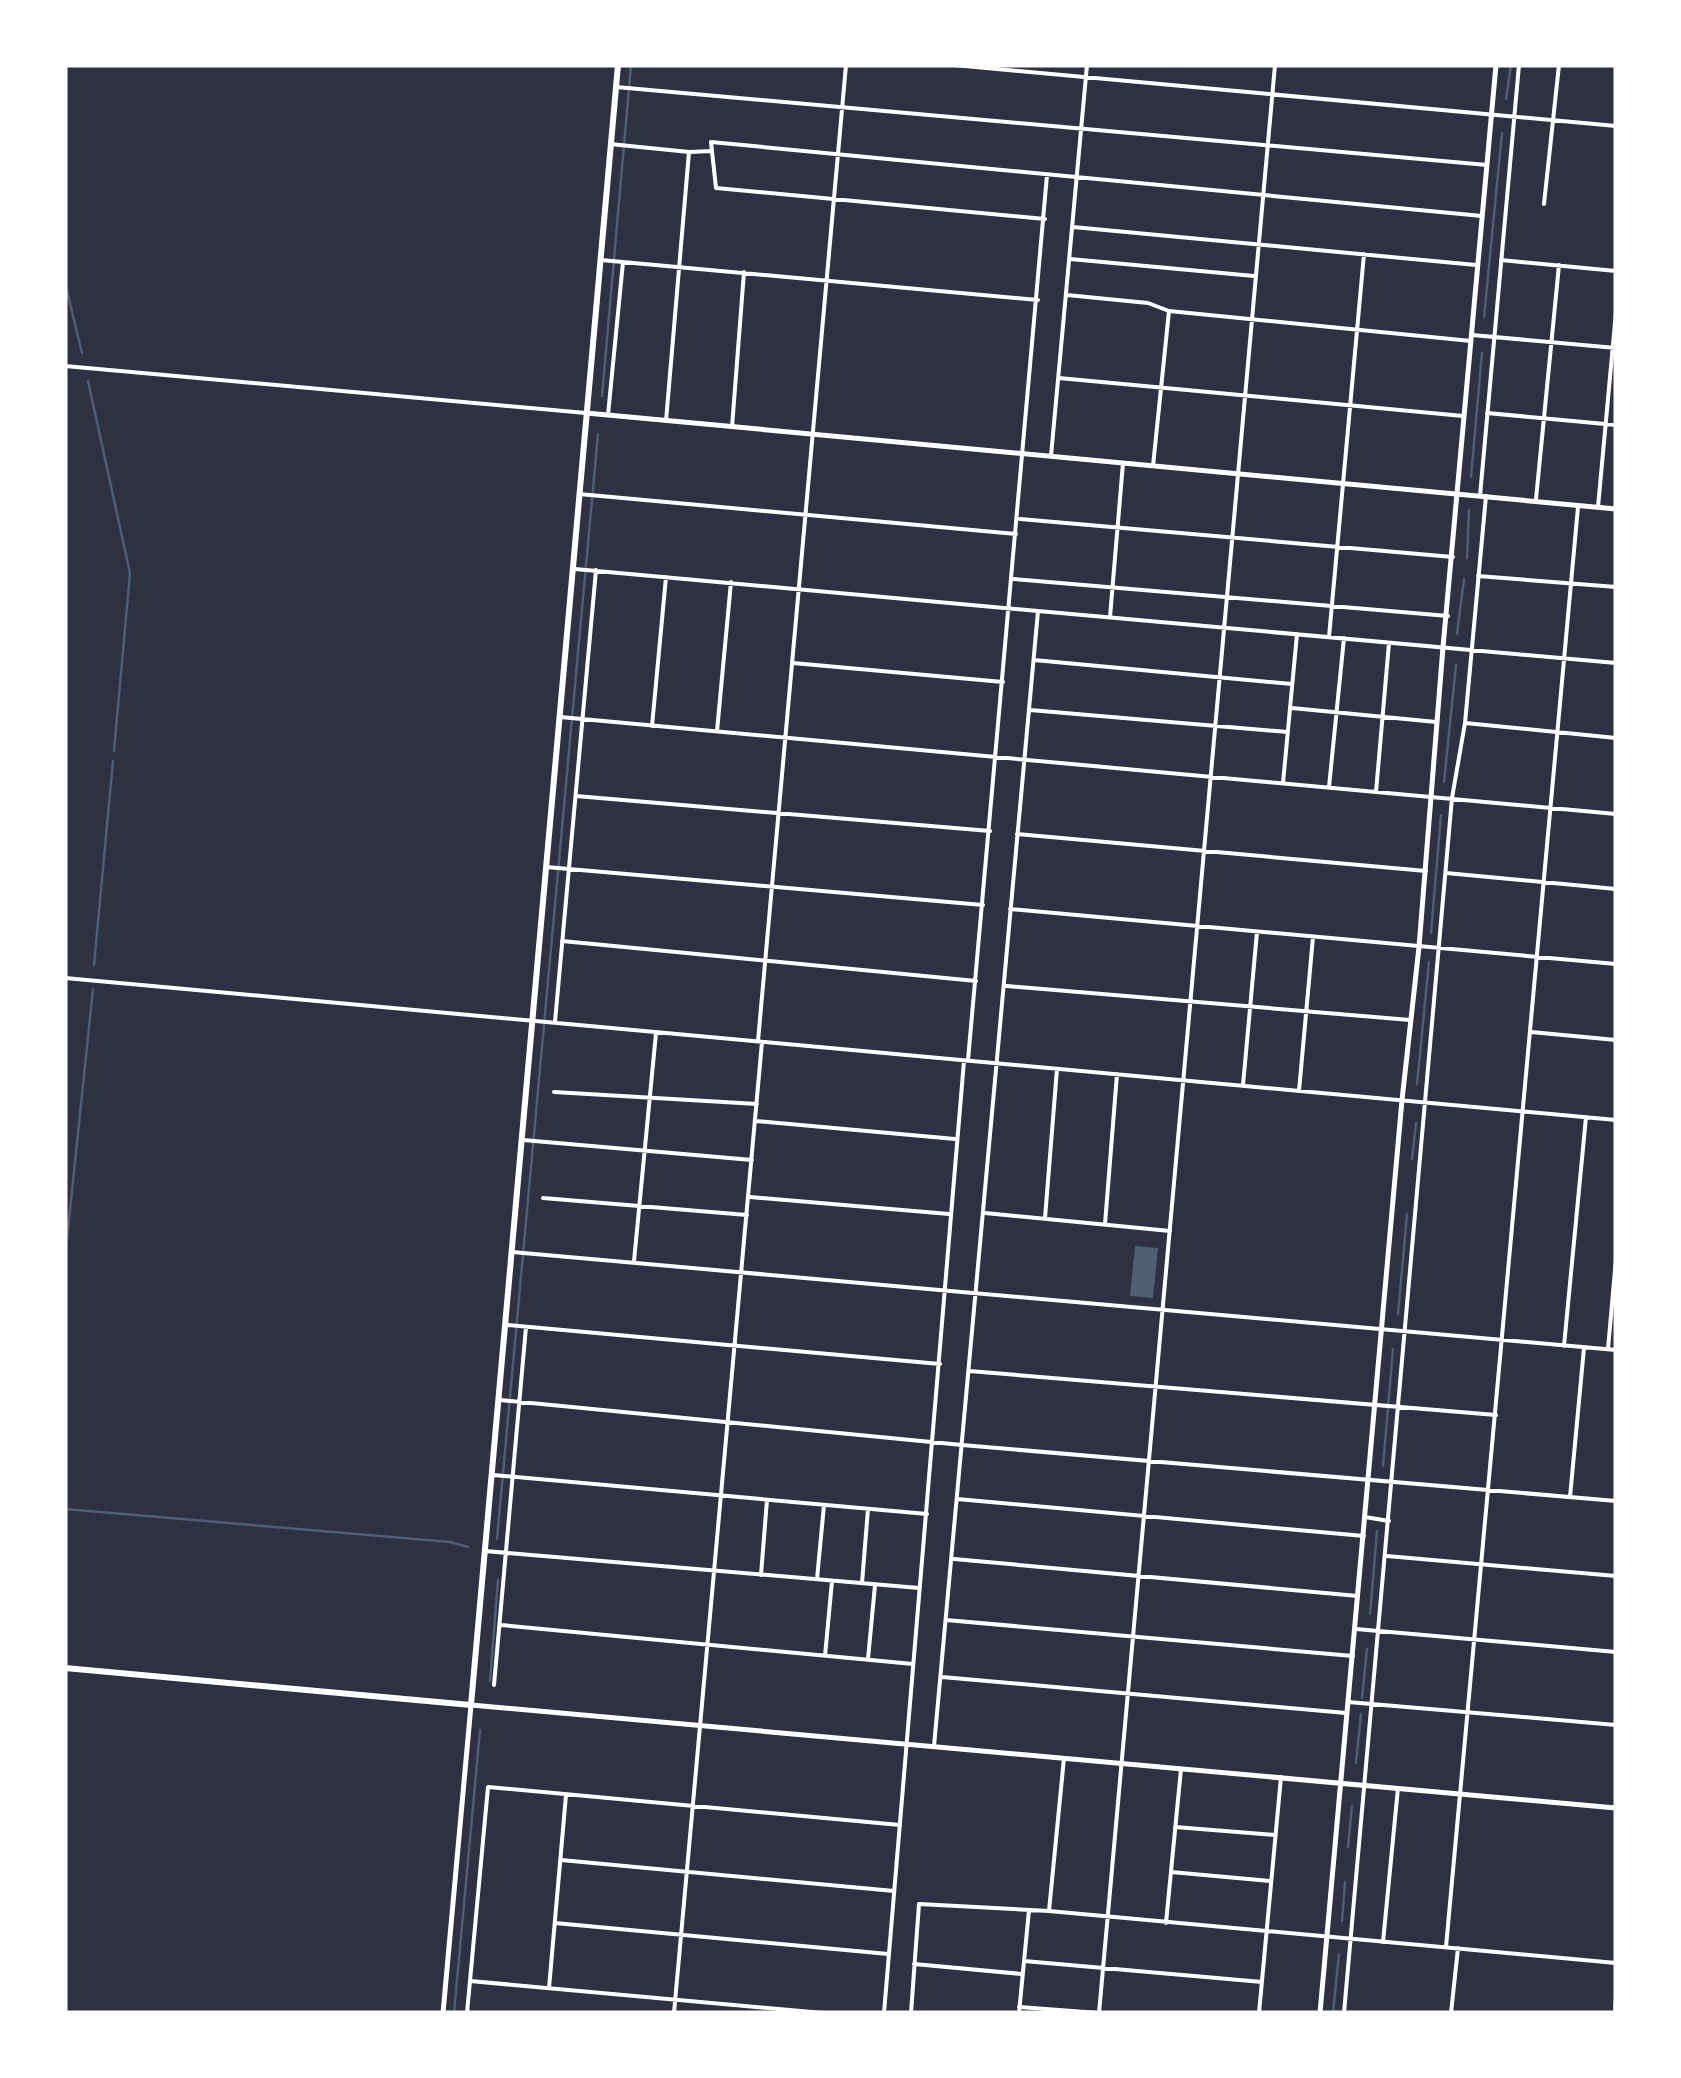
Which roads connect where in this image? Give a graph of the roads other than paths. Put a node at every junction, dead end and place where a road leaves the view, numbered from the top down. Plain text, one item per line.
1 (618, 65) edge
2 (846, 65) edge
3 (954, 65) edge
4 (1087, 65) edge
5 (1275, 65) edge
6 (1496, 65) edge
7 (1519, 65) edge
8 (1559, 65) edge
9 (1086, 77) junction
10 (620, 87) junction
11 (1272, 94) junction
12 (843, 106) junction
13 (1492, 115) junction
14 (1514, 117) junction
15 (1553, 120) junction
16 (1616, 126) edge
17 (1082, 128) junction
18 (614, 144) junction
19 (1268, 146) junction
20 (712, 151) junction
21 (689, 152) junction
22 (838, 154) junction
23 (1487, 165) junction
24 (1048, 175) junction
25 (1078, 177) junction
26 (1264, 196) junction
27 (834, 200) junction
28 (1544, 204) dead end
29 (1483, 216) junction
30 (1045, 219) junction
31 (1073, 227) junction
32 (1259, 244) junction
33 (1364, 254) junction
34 (1070, 259) junction
35 (605, 260) junction
36 (1500, 260) junction
37 (620, 262) junction
38 (1478, 265) junction
39 (1558, 265) junction
40 (679, 267) junction
41 (1616, 270) edge
42 (744, 272) junction
43 (1256, 276) junction
44 (826, 279) junction
45 (1066, 295) junction
46 (1038, 300) junction
47 (1169, 311) junction
48 (1616, 312) edge
49 (1253, 319) junction
50 (1358, 328) junction
51 (1494, 337) junction
52 (1472, 338) junction
53 (1552, 342) junction
54 (1614, 348) edge
55 (65, 366) edge
56 (1059, 378) junction
57 (1161, 388) junction
58 (1245, 396) junction
59 (1351, 404) junction
60 (586, 413) junction
61 (1487, 413) junction
62 (608, 415) junction
63 (1464, 416) junction
64 (1544, 419) junction
65 (666, 421) junction
66 (1606, 424) junction
67 (1616, 425) edge
68 (732, 427) junction
69 (812, 435) junction
70 (1023, 453) junction
71 (1051, 456) junction
72 (1123, 463) junction
73 (1153, 466) junction
74 (1239, 473) junction
75 (1343, 484) junction
76 (583, 494) junction
77 (1457, 494) junction
78 (1483, 496) junction
79 (1536, 501) junction
80 (1578, 505) junction
81 (1598, 507) junction
82 (1616, 508) edge
83 (805, 514) junction
84 (1018, 519) junction
85 (1119, 528) junction
86 (1016, 534) junction
87 (1232, 536) junction
88 (1338, 547) junction
89 (1453, 557) junction
90 (576, 569) junction
91 (596, 570) junction
92 (1478, 576) junction
93 (666, 577) junction
94 (1012, 579) junction
95 (731, 582) junction
96 (1571, 584) junction
97 (1112, 588) junction
98 (1616, 588) edge
99 (798, 589) junction
100 (1227, 598) junction
101 (1008, 608) junction
102 (1332, 608) junction
103 (1038, 611) junction
104 (1448, 616) junction
105 (1110, 617) junction
106 (1225, 628) junction
107 (1297, 634) junction
108 (1329, 637) junction
109 (1344, 638) junction
110 (1389, 642) junction
111 (1442, 647) junction
112 (1470, 649) junction
113 (1564, 658) junction
114 (1034, 660) junction
115 (792, 663) junction
116 (1616, 663) edge
117 (1220, 678) junction
118 (1003, 682) junction
119 (1292, 684) junction
120 (1290, 708) junction
121 (1030, 710) junction
122 (1336, 713) junction
123 (564, 717) junction
124 (1382, 717) junction
125 (578, 718) junction
126 (1436, 722) junction
127 (1465, 723) junction
128 (652, 726) junction
129 (1216, 727) junction
130 (718, 732) junction
131 (1288, 732) junction
132 (1557, 732) junction
133 (785, 738) junction
134 (1616, 738) edge
135 (996, 757) junction
136 (1024, 760) junction
137 (1212, 776) junction
138 (1284, 784) junction
139 (1329, 786) junction
140 (1376, 792) junction
141 (576, 796) junction
142 (1430, 796) junction
143 (1452, 798) junction
144 (1550, 808) junction
145 (778, 812) junction
146 (1616, 814) edge
147 (990, 830) junction
148 (1017, 834) junction
149 (1204, 851) junction
150 (550, 867) junction
151 (566, 868) junction
152 (1426, 872) junction
153 (1445, 873) junction
154 (1544, 882) junction
155 (772, 888) junction
156 (1616, 888) edge
157 (982, 905) junction
158 (1010, 909) junction
159 (1199, 928) junction
160 (1257, 932) junction
161 (1313, 937) junction
162 (562, 941) junction
163 (1420, 947) junction
164 (1440, 948) junction
165 (1538, 957) junction
166 (764, 961) junction
167 (1616, 964) edge
168 (65, 978) edge
169 (976, 981) junction
170 (1004, 986) junction
171 (1192, 1000) junction
172 (1251, 1006) junction
173 (1306, 1011) junction
174 (1410, 1020) junction
175 (532, 1021) junction
176 (555, 1022) junction
177 (1530, 1032) junction
178 (656, 1033) junction
179 (1616, 1040) edge
180 (760, 1042) junction
181 (966, 1060) junction
182 (996, 1063) junction
183 (1057, 1069) junction
184 (1118, 1074) junction
185 (1184, 1080) junction
186 (1243, 1085) junction
187 (1299, 1091) junction
188 (554, 1092) dead end
189 (650, 1095) junction
190 (1402, 1100) junction
191 (1426, 1102) junction
192 (757, 1104) junction
193 (1523, 1111) junction
194 (1586, 1117) junction
195 (1616, 1120) edge
196 (756, 1122) junction
197 (956, 1139) junction
198 (526, 1140) junction
199 (644, 1150) junction
200 (752, 1160) junction
201 (749, 1197) junction
202 (543, 1198) dead end
203 (639, 1204) junction
204 (984, 1213) junction
205 (949, 1214) junction
206 (747, 1215) junction
207 (1045, 1218) junction
208 (1105, 1224) junction
209 (1170, 1231) junction
210 (515, 1252) junction
211 (1616, 1258) edge
212 (634, 1261) junction
213 (742, 1272) junction
214 (946, 1290) junction
215 (976, 1293) junction
216 (1163, 1310) junction
217 (508, 1326) junction
218 (523, 1327) junction
219 (1382, 1330) junction
220 (1405, 1331) junction
221 (1502, 1341) junction
222 (735, 1346) junction
223 (1564, 1346) junction
224 (1584, 1348) junction
225 (1608, 1350) junction
226 (1616, 1350) edge
227 (940, 1364) junction
228 (969, 1371) junction
229 (1155, 1388) junction
230 (502, 1400) junction
231 (517, 1402) junction
232 (1376, 1404) junction
233 (1397, 1405) junction
234 (1496, 1415) junction
235 (728, 1422) junction
236 (933, 1440) junction
237 (962, 1445) junction
238 (1150, 1462) junction
239 (495, 1476) junction
240 (510, 1476) junction
241 (1368, 1481) junction
242 (1392, 1481) junction
243 (1489, 1490) junction
244 (722, 1496) junction
245 (1570, 1497) junction
246 (957, 1499) junction
247 (767, 1500) junction
248 (1616, 1501) edge
249 (824, 1504) junction
250 (868, 1508) junction
251 (927, 1514) junction
252 (1144, 1516) junction
253 (1365, 1517) junction
254 (1389, 1521) junction
255 (1364, 1536) junction
256 (485, 1551) junction
257 (505, 1553) junction
258 (1386, 1556) junction
259 (952, 1559) junction
260 (1482, 1564) junction
261 (714, 1571) junction
262 (761, 1575) junction
263 (1138, 1575) junction
264 (1616, 1576) edge
265 (817, 1580) junction
266 (832, 1581) junction
267 (862, 1584) junction
268 (876, 1584) junction
269 (920, 1588) junction
270 (1358, 1596) junction
271 (946, 1620) junction
272 (500, 1625) junction
273 (1356, 1628) junction
274 (1378, 1630) junction
275 (1134, 1636) junction
276 (1474, 1638) junction
277 (708, 1645) junction
278 (1616, 1652) edge
279 (825, 1656) junction
280 (1353, 1656) junction
281 (868, 1660) junction
282 (913, 1664) junction
283 (65, 1668) edge
284 (941, 1676) junction
285 (494, 1685) dead end
286 (1128, 1694) junction
287 (1348, 1702) junction
288 (1372, 1704) junction
289 (471, 1705) junction
290 (1346, 1713) junction
291 (1468, 1713) junction
292 (1616, 1725) edge
293 (702, 1726) junction
294 (906, 1743) junction
295 (934, 1746) junction
296 (1064, 1758) junction
297 (1122, 1764) junction
298 (1180, 1768) junction
299 (1281, 1777) junction
300 (1341, 1783) junction
301 (1366, 1785) junction
302 (1398, 1788) junction
303 (1461, 1793) junction
304 (566, 1796) junction
305 (692, 1806) junction
306 (1616, 1808) edge
307 (900, 1825) junction
308 (1175, 1827) junction
309 (1276, 1835) junction
310 (561, 1860) junction
311 (687, 1872) junction
312 (1171, 1872) junction
313 (1271, 1881) junction
314 (894, 1891) junction
315 (1028, 1910) junction
316 (1049, 1911) junction
317 (1108, 1916) junction
318 (555, 1923) junction
319 (1166, 1923) junction
320 (1268, 1931) junction
321 (682, 1934) junction
322 (1327, 1937) junction
323 (1350, 1939) junction
324 (1383, 1942) junction
325 (1446, 1947) junction
326 (1458, 1948) junction
327 (888, 1954) junction
328 (1024, 1960) junction
329 (1616, 1963) edge
330 (914, 1964) junction
331 (1103, 1968) junction
332 (1022, 1974) junction
333 (470, 1981) junction
334 (1262, 1982) junction
335 (548, 1988) junction
336 (1616, 1996) edge
337 (675, 2000) junction
338 (1019, 2010) edge
339 (443, 2013) edge
340 (468, 2013) edge
341 (674, 2013) edge
342 (824, 2013) edge
343 (884, 2013) edge
344 (911, 2013) edge
345 (1259, 2013) edge
346 (1320, 2013) edge
347 (1344, 2013) edge
348 (1451, 2013) edge
349 (1615, 2013) edge

1 - 10 main road
2 - 12 street
3 - 9 street
4 - 9 street
5 - 11 street
6 - 13 street
7 - 14 street
8 - 15 street
9 - 11 street
9 - 17 street
10 - 12 street
10 - 18 main road
11 - 13 street
11 - 19 street
12 - 17 street
12 - 22 street
13 - 14 street
13 - 23 street
14 - 15 street
14 - 36 street
15 - 16 street
15 - 28 street
17 - 19 street
17 - 25 street
18 - 21 street
18 - 35 main road
19 - 23 street
19 - 26 street
20 - 21 street
20 - 22 street
20 - 27 street
21 - 40 street
22 - 24 street
22 - 27 street
23 - 29 street
24 - 25 street
24 - 30 street
25 - 26 street
25 - 31 street
26 - 29 street
26 - 32 street
27 - 30 street
27 - 44 street
29 - 38 street
30 - 46 street
31 - 32 street
31 - 34 street
32 - 33 street
32 - 43 street
33 - 38 street
33 - 50 street
34 - 43 street
34 - 45 street
35 - 37 street
35 - 60 main road
36 - 39 street
36 - 51 street
37 - 40 street
37 - 62 street
38 - 52 street
39 - 41 street
39 - 53 street
40 - 42 street
40 - 65 street
42 - 44 street
42 - 68 street
43 - 49 street
44 - 46 street
44 - 69 street
45 - 47 street
45 - 56 street
46 - 70 street
47 - 49 street
47 - 57 street
48 - 54 street
49 - 50 street
49 - 58 street
50 - 52 street
50 - 59 street
51 - 52 street
51 - 53 street
51 - 61 street
52 - 63 street
53 - 54 street
53 - 64 street
54 - 66 street
55 - 60 street
56 - 57 street
56 - 71 street
57 - 58 street
57 - 73 street
58 - 59 street
58 - 74 street
59 - 63 street
59 - 75 street
60 - 62 street
60 - 76 main road
61 - 64 street
61 - 78 street
62 - 65 street
63 - 77 street
64 - 66 street
64 - 79 street
65 - 68 street
66 - 67 street
66 - 81 street
68 - 69 street
69 - 70 street
69 - 83 street
70 - 71 street
70 - 84 street
71 - 72 street
72 - 73 street
72 - 85 street
73 - 74 street
74 - 75 street
74 - 87 street
75 - 77 street
75 - 88 street
76 - 83 street
76 - 90 main road
77 - 78 street
77 - 89 street
78 - 79 street
78 - 92 street
79 - 80 street
80 - 81 street
80 - 96 street
81 - 82 street
83 - 86 street
83 - 99 street
84 - 85 street
84 - 86 street
85 - 87 street
85 - 97 street
86 - 94 street
87 - 88 street
87 - 100 street
88 - 89 street
88 - 102 street
89 - 104 street
90 - 91 street
90 - 123 main road
91 - 93 street
91 - 125 street
92 - 96 street
92 - 112 street
93 - 95 street
93 - 128 street
94 - 97 street
94 - 101 street
95 - 99 street
95 - 130 street
96 - 98 street
96 - 113 street
97 - 100 street
97 - 105 street
99 - 101 street
99 - 115 street
100 - 102 street
100 - 106 street
101 - 103 street
101 - 118 street
102 - 104 street
102 - 108 street
103 - 105 street
103 - 114 street
104 - 111 street
105 - 106 street
106 - 107 street
106 - 117 street
107 - 108 street
107 - 119 street
108 - 109 street
109 - 110 street
109 - 122 street
110 - 111 street
110 - 124 street
111 - 112 street
111 - 126 street
112 - 113 street
112 - 127 street
113 - 116 street
113 - 132 street
114 - 117 street
114 - 121 street
115 - 118 street
115 - 133 street
117 - 119 street
117 - 129 street
118 - 135 street
119 - 120 street
120 - 122 street
120 - 131 street
121 - 129 street
121 - 136 street
122 - 124 street
122 - 139 street
123 - 125 street
123 - 150 main road
124 - 126 street
124 - 140 street
125 - 128 street
125 - 141 street
126 - 142 street
127 - 132 street
127 - 143 street
128 - 130 street
129 - 131 street
129 - 137 street
130 - 133 street
131 - 138 street
132 - 134 street
132 - 144 street
133 - 135 street
133 - 145 street
135 - 136 street
135 - 147 street
136 - 137 street
136 - 148 street
137 - 138 street
137 - 149 street
138 - 139 street
139 - 140 street
140 - 142 street
141 - 145 street
141 - 151 street
142 - 143 street
142 - 152 street
143 - 144 street
143 - 153 street
144 - 146 street
144 - 154 street
145 - 147 street
145 - 155 street
147 - 157 street
148 - 149 street
148 - 158 street
149 - 152 street
149 - 159 street
150 - 151 street
150 - 175 main road
151 - 155 street
151 - 162 street
152 - 163 street
153 - 154 street
153 - 164 street
154 - 156 street
154 - 165 street
155 - 157 street
155 - 166 street
157 - 169 street
158 - 159 street
158 - 170 street
159 - 160 street
159 - 171 street
160 - 161 street
160 - 172 street
161 - 163 street
161 - 173 street
162 - 166 street
162 - 176 street
163 - 164 street
163 - 174 street
164 - 165 street
164 - 191 street
165 - 167 street
165 - 177 street
166 - 169 street
166 - 180 street
168 - 175 street
169 - 181 street
170 - 171 street
170 - 182 street
171 - 172 street
171 - 185 street
172 - 173 street
172 - 186 street
173 - 174 street
173 - 187 street
174 - 190 street
175 - 176 street
175 - 198 main road
176 - 178 street
177 - 179 street
177 - 193 street
178 - 180 street
178 - 189 street
180 - 181 street
180 - 192 street
181 - 182 street
181 - 197 street
182 - 183 street
182 - 204 street
183 - 184 street
183 - 207 street
184 - 185 street
184 - 208 street
185 - 186 street
185 - 209 street
186 - 187 street
187 - 190 street
188 - 189 street
189 - 192 street
189 - 199 street
190 - 191 street
190 - 219 street
191 - 193 street
191 - 220 street
192 - 196 street
193 - 194 street
193 - 221 street
194 - 195 street
194 - 223 street
196 - 197 street
196 - 200 street
197 - 205 street
198 - 199 street
198 - 210 main road
199 - 200 street
199 - 203 street
200 - 201 street
201 - 205 street
201 - 206 street
202 - 203 street
203 - 206 street
203 - 212 street
204 - 207 street
204 - 215 street
205 - 214 street
206 - 213 street
207 - 208 street
208 - 209 street
209 - 216 street
210 - 212 street
210 - 217 main road
211 - 225 street
212 - 213 street
213 - 214 street
213 - 222 street
214 - 215 street
214 - 227 street
215 - 216 street
215 - 228 street
216 - 219 street
216 - 229 street
217 - 218 street
217 - 230 main road
218 - 222 street
218 - 231 street
219 - 220 street
219 - 232 street
220 - 221 street
220 - 233 street
221 - 223 street
221 - 234 street
222 - 227 street
222 - 235 street
223 - 224 street
224 - 225 street
224 - 245 street
225 - 226 street
227 - 236 street
228 - 229 street
228 - 237 street
229 - 232 street
229 - 238 street
230 - 231 street
230 - 239 main road
231 - 235 street
231 - 240 street
232 - 233 street
232 - 241 street
233 - 234 street
233 - 242 street
234 - 243 street
235 - 236 street
235 - 244 street
236 - 237 street
236 - 251 street
237 - 238 street
237 - 246 street
238 - 241 street
238 - 252 street
239 - 240 street
239 - 256 main road
240 - 244 street
240 - 257 street
241 - 242 street
241 - 253 street
242 - 243 street
242 - 254 street
243 - 245 street
243 - 260 street
244 - 247 street
244 - 261 street
245 - 248 street
246 - 252 street
246 - 259 street
247 - 249 street
247 - 262 street
249 - 250 street
249 - 265 street
250 - 251 street
250 - 267 street
251 - 269 street
252 - 255 street
252 - 263 street
253 - 254 street
253 - 255 street
254 - 258 street
255 - 270 street
256 - 257 street
256 - 289 main road
257 - 261 street
257 - 272 street
258 - 260 street
258 - 274 street
259 - 263 street
259 - 271 street
260 - 264 street
260 - 276 street
261 - 262 street
261 - 277 street
262 - 265 street
263 - 270 street
263 - 275 street
265 - 266 street
266 - 267 street
266 - 279 street
267 - 268 street
268 - 269 street
268 - 281 street
269 - 282 street
270 - 273 street
271 - 275 street
271 - 284 street
272 - 277 street
272 - 285 street
273 - 274 street
273 - 280 street
274 - 276 street
274 - 288 street
275 - 280 street
275 - 286 street
276 - 278 street
276 - 291 street
277 - 279 street
277 - 293 street
279 - 281 street
280 - 287 street
281 - 282 street
282 - 294 street
283 - 289 main road
284 - 286 street
284 - 295 street
286 - 290 street
286 - 297 street
287 - 288 street
287 - 290 street
288 - 291 street
288 - 301 street
289 - 293 street
289 - 339 street
290 - 300 street
291 - 292 street
291 - 303 street
293 - 294 street
293 - 305 street
294 - 295 street
294 - 307 street
295 - 296 street
296 - 297 street
296 - 316 street
297 - 298 street
297 - 317 street
298 - 299 street
298 - 308 street
299 - 300 street
299 - 309 street
300 - 301 street
300 - 322 street
301 - 302 street
301 - 323 street
302 - 303 street
302 - 324 street
303 - 306 street
303 - 325 street
304 - 305 street
304 - 310 street
304 - 333 street
305 - 307 street
305 - 311 street
307 - 314 street
308 - 309 street
308 - 312 street
309 - 313 street
310 - 311 street
310 - 318 street
311 - 314 street
311 - 321 street
312 - 313 street
312 - 319 street
313 - 320 street
314 - 327 street
315 - 316 street
315 - 328 street
315 - 330 street
316 - 317 street
317 - 319 street
317 - 331 street
318 - 321 street
318 - 335 street
319 - 320 street
320 - 322 street
320 - 334 street
321 - 327 street
321 - 337 street
322 - 323 street
322 - 346 street
323 - 324 street
323 - 347 street
324 - 325 street
325 - 326 street
326 - 329 street
326 - 348 street
327 - 343 street
328 - 331 street
328 - 332 street
330 - 332 street
330 - 344 street
331 - 334 street
331 - 338 street
332 - 338 street
333 - 335 street
333 - 340 street
334 - 345 street
335 - 337 street
336 - 349 street
337 - 341 street
337 - 342 street

